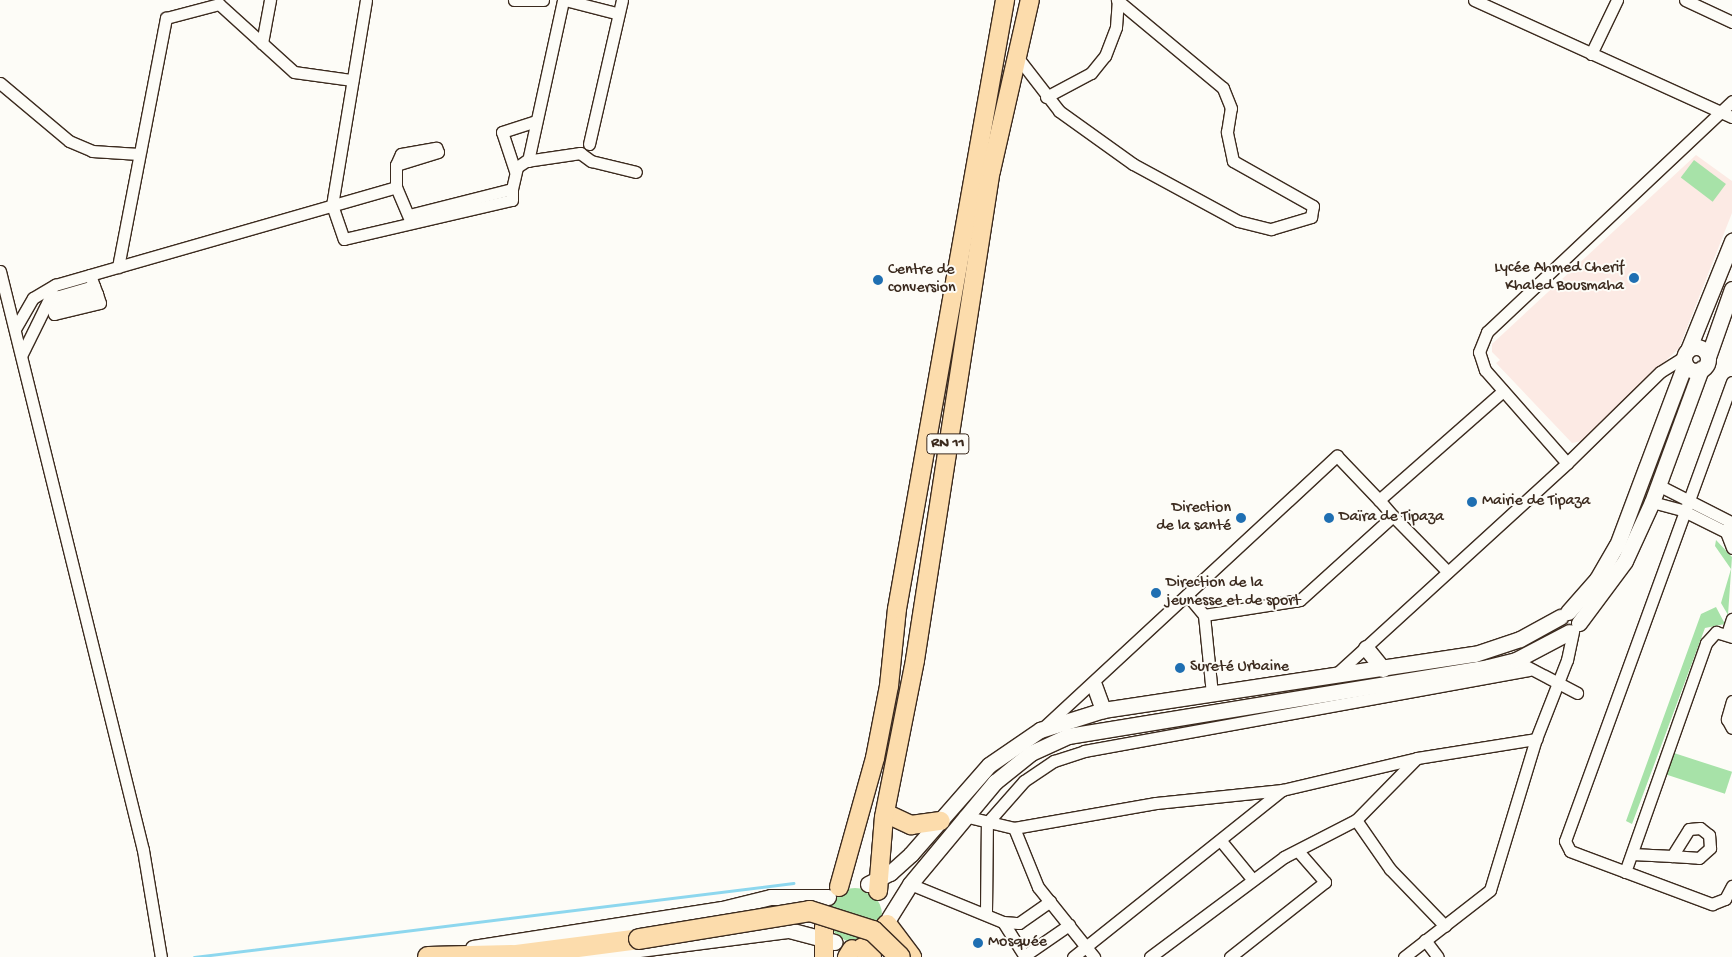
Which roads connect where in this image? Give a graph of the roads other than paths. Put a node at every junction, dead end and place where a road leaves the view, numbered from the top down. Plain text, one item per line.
1 (270, 0) edge
2 (366, 0) edge
3 (514, 0) edge
4 (543, 0) edge
5 (564, 0) edge
6 (622, 0) edge
7 (1005, 0) edge
8 (1030, 0) edge
9 (1118, 0) edge
10 (1474, 0) edge
11 (1617, 0) edge
12 (1685, 0) edge
13 (616, 13) junction
14 (1732, 22) edge
15 (262, 43) junction
16 (1015, 54) junction
17 (1591, 54) junction
18 (352, 80) junction
19 (0, 84) edge
20 (1046, 97) junction
21 (1732, 101) edge
22 (1727, 114) edge
23 (535, 121) junction
24 (587, 148) junction
25 (139, 154) junction
26 (528, 161) junction
27 (396, 165) dead end
28 (515, 171) junction
29 (636, 172) dead end
30 (396, 187) junction
31 (332, 205) junction
32 (410, 218) junction
33 (1732, 241) edge
34 (118, 267) junction
35 (0, 272) edge
36 (65, 282) junction
37 (93, 285) junction
38 (1732, 289) edge
39 (47, 308) junction
40 (14, 329) junction
41 (22, 354) junction
42 (1686, 357) junction
43 (1704, 363) junction
44 (1732, 382) edge
45 (1503, 391) junction
46 (1567, 463) junction
47 (1658, 486) junction
48 (1379, 500) junction
49 (1652, 502) junction
50 (1684, 505) junction
51 (1393, 516) junction
52 (1729, 525) edge
53 (1732, 548) edge
54 (1448, 572) junction
55 (1188, 596) junction
56 (1564, 614) junction
57 (1204, 615) junction
58 (1732, 619) edge
59 (1574, 629) junction
60 (1729, 636) edge
61 (1366, 648) junction
62 (1516, 660) junction
63 (1383, 669) junction
64 (1529, 670) junction
65 (1334, 676) junction
66 (1094, 685) junction
67 (1558, 686) junction
68 (1577, 693) dead end
69 (1212, 694) junction
70 (1732, 701) edge
71 (1103, 710) junction
72 (1732, 728) edge
73 (1040, 730) junction
74 (1536, 739) junction
75 (1417, 758) junction
76 (1282, 790) junction
77 (885, 813) junction
78 (964, 816) junction
79 (1356, 820) junction
80 (940, 821) junction
81 (987, 823) junction
82 (1014, 828) junction
83 (1221, 841) junction
84 (1299, 852) junction
85 (1632, 854) junction
86 (1672, 856) dead end
87 (1625, 872) junction
88 (1253, 880) junction
89 (910, 884) junction
90 (874, 885) junction
91 (1732, 886) edge
92 (833, 892) junction
93 (1050, 901) junction
94 (986, 912) junction
95 (888, 922) junction
96 (1004, 922) junction
97 (1069, 925) junction
98 (1445, 926) junction
99 (827, 935) junction
100 (1424, 940) junction
101 (1086, 946) junction
102 (858, 953) edge
103 (161, 955) edge
104 (510, 956) edge
105 (420, 957) edge
106 (428, 957) edge
107 (577, 957) edge
108 (824, 957) edge
109 (900, 957) edge
110 (912, 957) edge
111 (1024, 957) edge
112 (1073, 957) edge
113 (1094, 957) edge
114 (1150, 957) edge
115 (1230, 957) edge
116 (1404, 957) edge
117 (1438, 957) edge

1 - 15 street
2 - 18 street
3 - 4 street
5 - 13 street
5 - 23 street
6 - 13 street
7 - 92 main road, RN 11
8 - 16 main road, RN 11
9 - 20 street
9 - 20 street
10 - 17 street
11 - 17 street
12 - 14 street
13 - 24 street
15 - 18 street
15 - 25 street
16 - 20 street
16 - 77 main road, RN 11
17 - 22 street
18 - 31 street
19 - 25 street
21 - 22 street
22 - 45 street
23 - 26 street
23 - 28 street
24 - 26 street
24 - 29 street
25 - 34 street
26 - 28 street
27 - 30 street
28 - 32 street
30 - 31 street
30 - 32 street
31 - 32 street
31 - 34 street
33 - 42 main road
34 - 37 street
35 - 40 street
36 - 37 street
36 - 39 street
36 - 40 street
37 - 39 street
38 - 43 main road
39 - 41 street
40 - 41 street
41 - 103 street
42 - 43 main road
42 - 43 main road
42 - 46 street
42 - 56 main road
43 - 47 main road
44 - 50 street
45 - 46 street
45 - 48 street
46 - 54 street
47 - 49 main road
47 - 50 street
48 - 51 street
48 - 55 street
49 - 50 street
49 - 59 main road
50 - 52 street
50 - 87 street
51 - 54 street
51 - 57 street
52 - 53 street
54 - 61 street
55 - 57 street
55 - 66 street
56 - 59 main road
56 - 63 main road
57 - 69 street
58 - 60 street
59 - 62 main road
59 - 67 street
60 - 85 street
61 - 63 main road
61 - 65 street
62 - 64 street
62 - 78 main road
63 - 65 main road
64 - 67 street
64 - 81 street
65 - 69 main road
66 - 71 main road
66 - 73 street
67 - 68 street
67 - 74 street
69 - 71 main road
70 - 72 street
71 - 73 main road
73 - 80 main road
74 - 75 street
74 - 98 street
75 - 76 street
75 - 79 street
76 - 82 street
76 - 83 street
77 - 80 main road
77 - 90 main road, RN 11
78 - 81 street
78 - 89 main road
79 - 84 street
79 - 98 street
80 - 90 main road
81 - 82 street
81 - 94 street
82 - 93 street
83 - 88 street
83 - 101 street
84 - 88 street
84 - 115 street
85 - 86 street
85 - 87 street
87 - 91 street
88 - 114 street
89 - 94 street
89 - 95 main road
90 - 92 main road
90 - 95 main road, RN 11
92 - 99 main road, RN 11
92 - 105 main road
93 - 96 street
93 - 97 street
94 - 96 street
95 - 102 main road
95 - 110 highway
96 - 111 street
97 - 101 street
97 - 111 street
98 - 100 street
99 - 102 main road
99 - 107 main road
99 - 108 main road, RN 11
100 - 116 street
100 - 117 street
101 - 112 street
101 - 113 street
104 - 106 highway
104 - 109 highway, bridge

